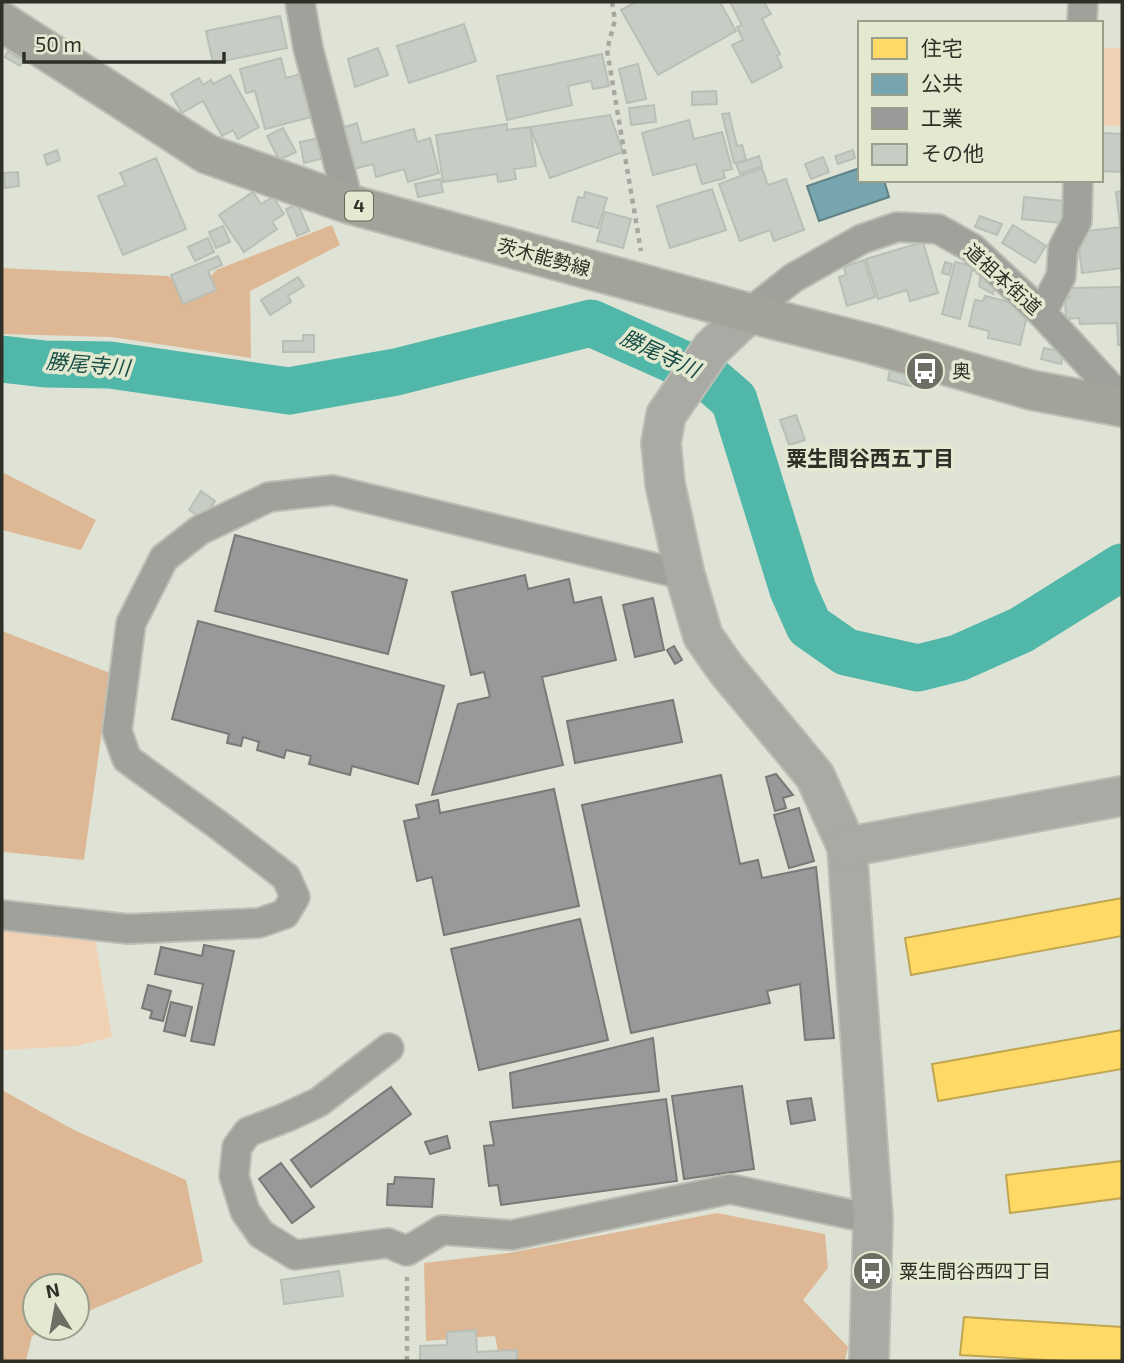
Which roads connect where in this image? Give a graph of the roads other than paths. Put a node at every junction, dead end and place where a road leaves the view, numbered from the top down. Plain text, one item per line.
1 (300, 2) edge
2 (1083, 2) edge
3 (1082, 21) edge
4 (2, 22) edge
5 (1078, 182) edge
6 (349, 204) junction
7 (749, 313) junction
8 (1042, 313) junction
9 (1122, 400) edge
10 (1122, 407) edge
11 (685, 575) junction
12 (1122, 796) edge
13 (847, 847) junction
14 (2, 915) edge
15 (389, 1048) dead end
16 (873, 1219) junction
17 (869, 1361) edge

1 - 6 street
2 - 3 street
4 - 6 main road, 茨木能勢線 / 4
5 - 8 street
6 - 7 main road, 茨木能勢線 / 4
7 - 8 street, 道祖本街道
7 - 10 main road, 茨木能勢線 / 4
7 - 11 street
8 - 9 street, 道祖本街道
11 - 13 street
11 - 14 street
12 - 13 street
13 - 16 street
15 - 16 street
16 - 17 street

